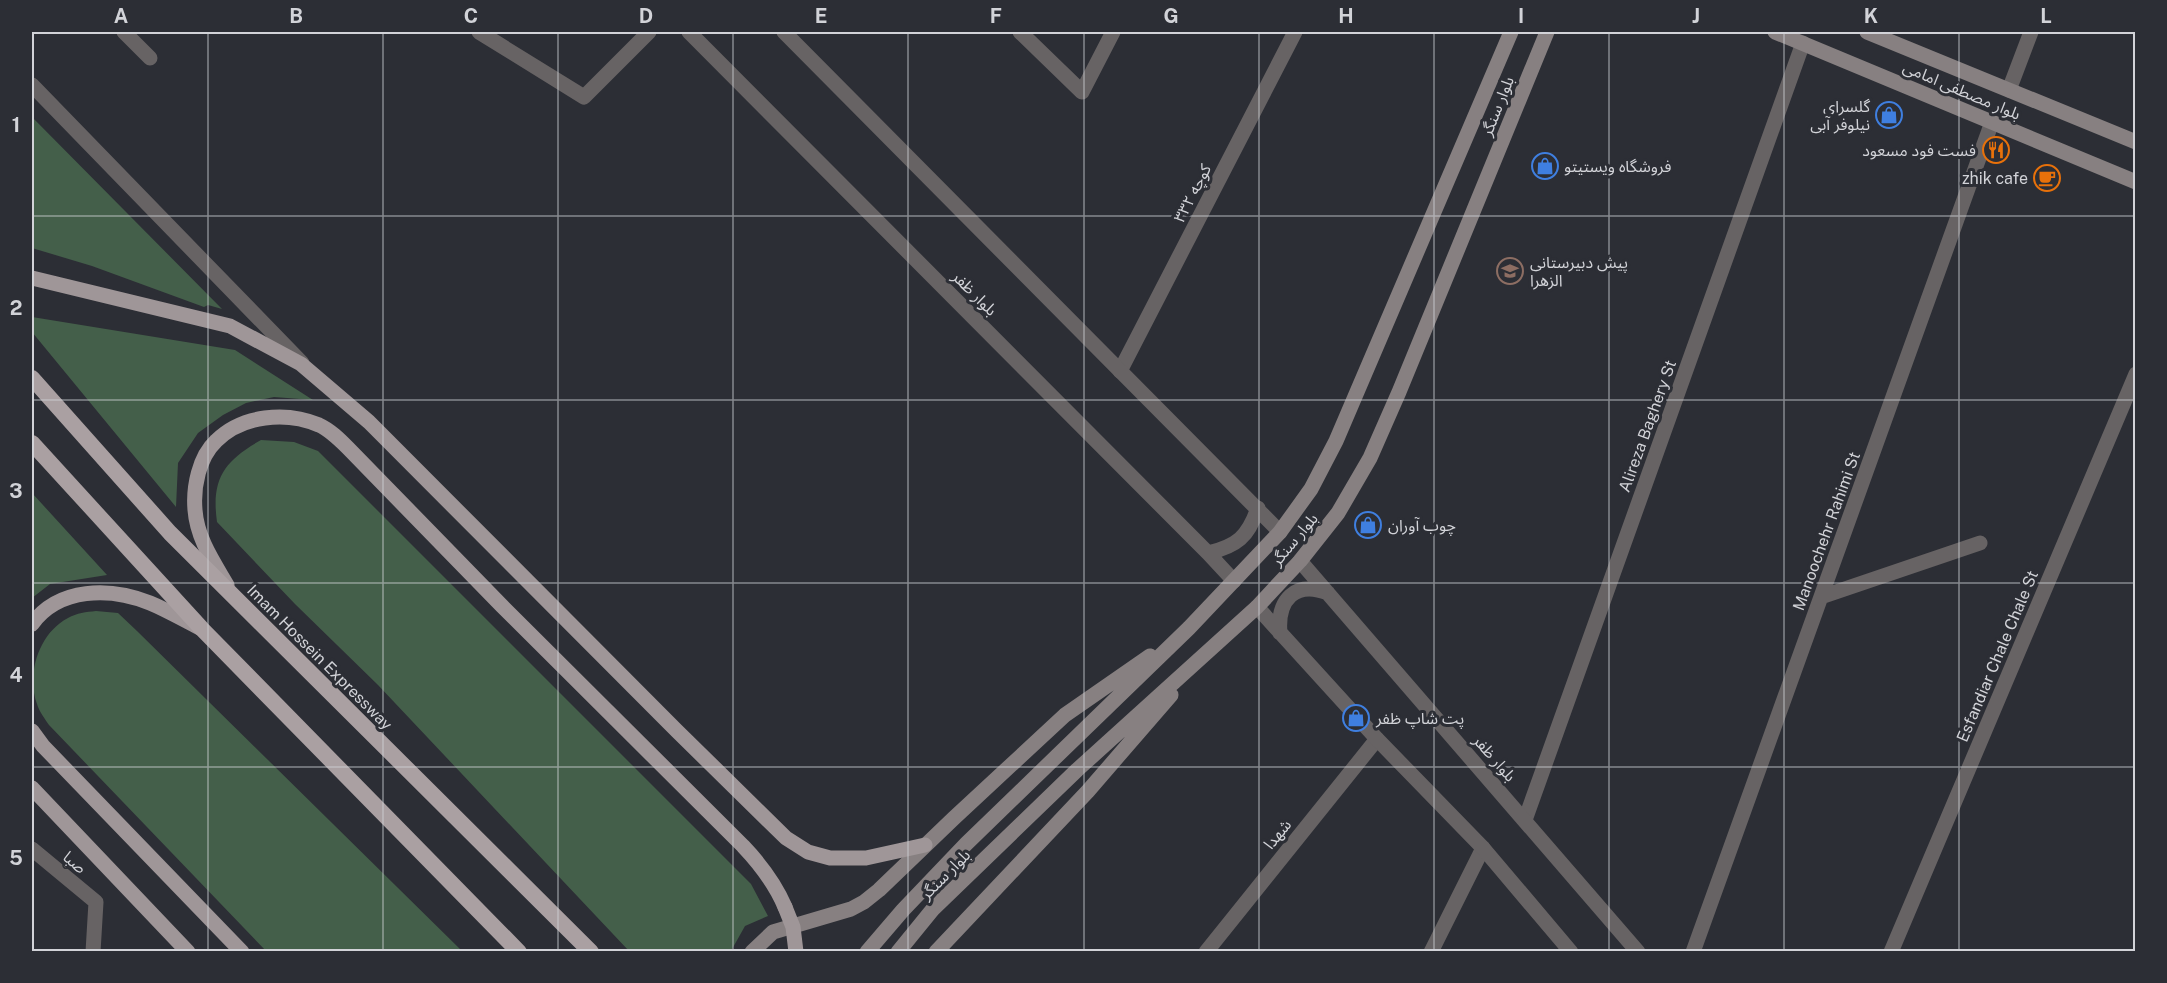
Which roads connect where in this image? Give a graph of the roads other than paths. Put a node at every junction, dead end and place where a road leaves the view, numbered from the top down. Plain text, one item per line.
1 (124, 32) edge
2 (479, 32) edge
3 (649, 32) edge
4 (689, 32) edge
5 (784, 32) edge
6 (1020, 32) edge
7 (1113, 32) edge
8 (1295, 32) edge
9 (1511, 32) edge
10 (1547, 32) edge
11 (1775, 32) edge
12 (1867, 32) edge
13 (2031, 32) edge
14 (1803, 43) junction
15 (150, 58) dead end
16 (32, 85) edge
17 (2008, 90) junction
18 (1992, 122) junction
19 (2136, 142) edge
20 (2136, 182) edge
21 (32, 279) edge
22 (1120, 371) junction
23 (312, 374) junction
24 (2136, 374) edge
25 (32, 378) edge
26 (32, 443) edge
27 (1258, 508) junction
28 (1280, 532) junction
29 (1980, 543) dead end
30 (1208, 553) junction
31 (1300, 561) junction
32 (1233, 580) junction
33 (231, 593) junction
34 (1328, 593) junction
35 (1821, 597) junction
36 (1257, 607) junction
37 (32, 624) edge
38 (1189, 628) junction
39 (202, 629) junction
40 (1280, 633) junction
41 (1211, 648) junction
42 (32, 731) edge
43 (1377, 739) junction
44 (32, 788) edge
45 (1525, 820) junction
46 (925, 845) junction
47 (1483, 848) junction
48 (32, 849) edge
49 (93, 951) edge
50 (188, 951) edge
51 (242, 951) edge
52 (519, 951) edge
53 (591, 951) edge
54 (752, 951) edge
55 (796, 951) edge
56 (867, 951) edge
57 (898, 951) edge
58 (936, 951) edge
59 (1206, 951) edge
60 (1431, 951) edge
61 (1571, 951) edge
62 (1638, 951) edge
63 (1692, 951) edge
64 (1891, 951) edge

1 - 15 street
2 - 3 street
4 - 30 street, بلوار ظفر
5 - 22 street
6 - 7 street
8 - 22 street, کوچه ۳۳۲
9 - 28 main road, بلوار سنگر
10 - 31 main road, بلوار سنگر
11 - 14 main road, بلوار مصطفی امامی
12 - 17 main road, بلوار مصطفی امامی
13 - 17 street
14 - 18 main road, بلوار مصطفی امامی
14 - 45 street, Alireza Baghery St
16 - 23 street
17 - 19 main road, بلوار مصطفی امامی
18 - 20 main road, بلوار مصطفی امامی
18 - 35 street, Manoochehr Rahimi St
21 - 23 main road
22 - 27 street
23 - 46 main road
24 - 64 street, Esfandiar Chale Chale St
25 - 33 highway, Imam Hossein Expressway
26 - 39 highway
27 - 28 street
27 - 30 street
28 - 32 main road, بلوار سنگر
29 - 35 street
30 - 32 street, بلوار ظفر
31 - 34 street, بلوار ظفر
31 - 36 main road, بلوار سنگر
32 - 38 main road, بلوار سنگر
33 - 53 highway, Imam Hossein Expressway
33 - 55 main road, bridge
34 - 40 street
34 - 45 street, بلوار ظفر
35 - 63 street, Manoochehr Rahimi St
36 - 40 street
36 - 41 main road, بلوار سنگر
37 - 39 main road
38 - 46 main road
38 - 56 main road, بلوار سنگر
39 - 52 highway
40 - 43 street
41 - 57 main road, بلوار سنگر
41 - 58 main road
42 - 51 main road
43 - 47 street
43 - 59 street, شهدا
44 - 50 main road
45 - 62 street, بلوار ظفر
46 - 54 main road
47 - 60 street
47 - 61 street
48 - 49 street, صبا

